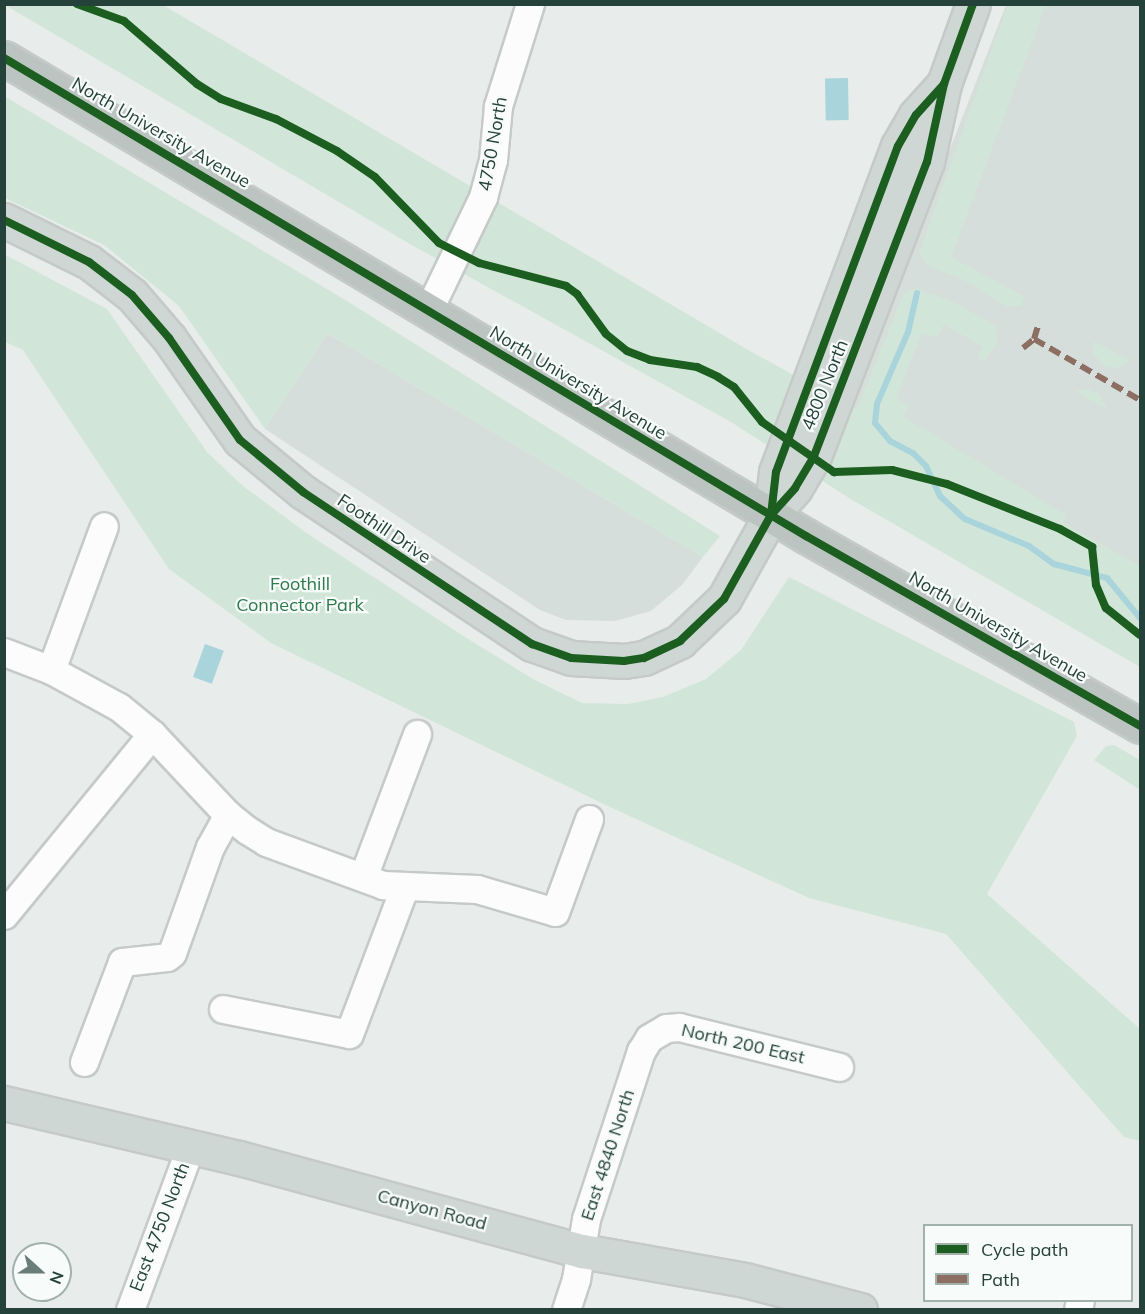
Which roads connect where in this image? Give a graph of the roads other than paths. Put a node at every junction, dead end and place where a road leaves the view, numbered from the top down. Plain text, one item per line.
1 (530, 4) edge
2 (973, 4) edge
3 (4, 58) edge
4 (4, 220) edge
5 (428, 311) junction
6 (771, 515) junction
7 (104, 526) dead end
8 (4, 652) edge
9 (51, 670) junction
10 (1140, 726) edge
11 (152, 734) junction
12 (417, 734) dead end
13 (228, 815) junction
14 (589, 819) dead end
15 (363, 877) junction
16 (405, 886) junction
17 (4, 915) edge
18 (223, 1009) dead end
19 (649, 1038) joint
20 (84, 1062) dead end
21 (838, 1067) dead end
22 (4, 1102) edge
23 (191, 1145) junction
24 (582, 1251) junction
25 (130, 1310) edge
26 (566, 1310) edge
27 (860, 1310) edge

1 - 5 street, 4750 North
2 - 6 main road, 4800 North
3 - 5 highway, North University Avenue
4 - 6 main road, Foothill Drive
5 - 6 highway, North University Avenue
6 - 10 highway, North University Avenue
7 - 9 street
8 - 9 street
9 - 11 street
11 - 13 street
11 - 17 street
12 - 15 street
13 - 15 street
13 - 20 street
14 - 16 street
15 - 16 street
16 - 18 street
19 - 21 street, North 200 East
19 - 24 street, East 4840 North
22 - 23 main road, Canyon Road
23 - 24 main road, Canyon Road
23 - 25 street, East 4750 North
24 - 26 street, East 4840 North
24 - 27 main road, Canyon Road

